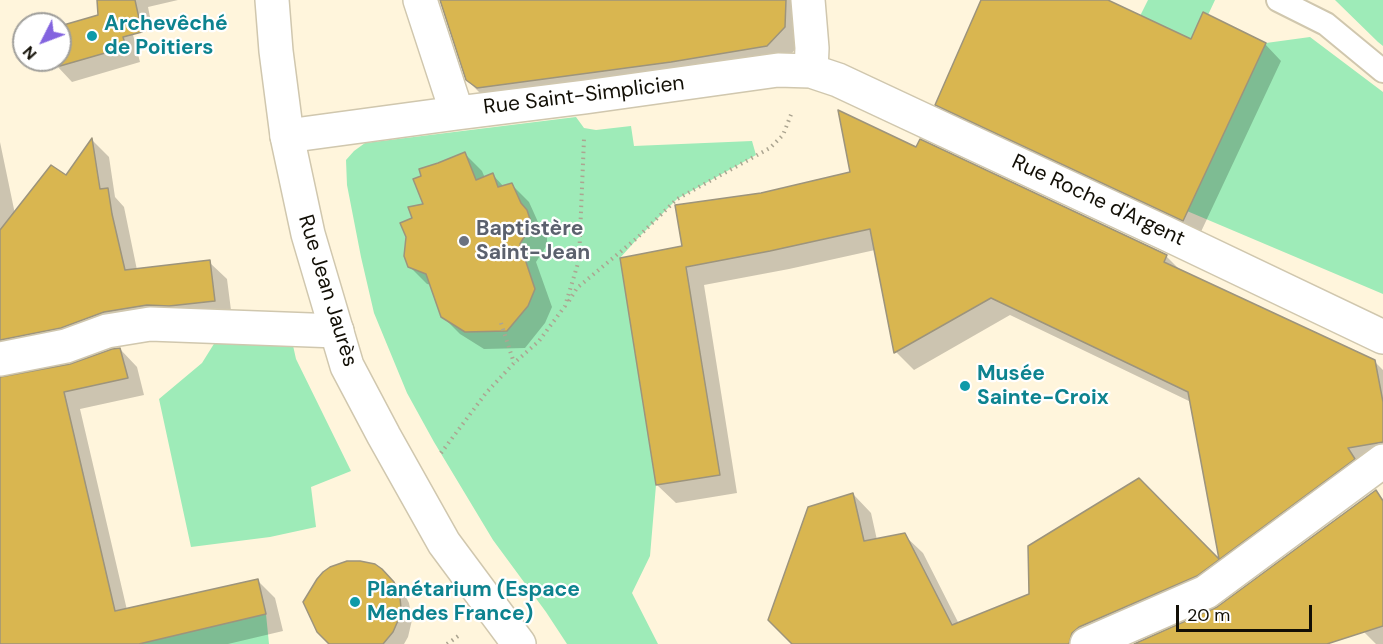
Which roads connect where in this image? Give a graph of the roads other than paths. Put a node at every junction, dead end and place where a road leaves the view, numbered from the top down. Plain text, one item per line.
1 (272, 0) edge
2 (420, 0) edge
3 (808, 0) edge
4 (1278, 0) edge
5 (811, 71) junction
6 (1383, 71) edge
7 (457, 113) junction
8 (287, 136) junction
9 (337, 331) junction
10 (1383, 337) edge
11 (0, 359) edge
12 (1383, 461) edge
13 (519, 644) edge
14 (1087, 644) edge

1 - 8 street, Rue Jean Jaurès
2 - 7 street
3 - 5 street
4 - 6 lane
5 - 7 street, Rue Saint-Simplicien
5 - 10 street, Rue Roche d'Argent
7 - 8 street, Rue Saint-Simplicien
8 - 9 street, Rue Jean Jaurès
9 - 11 street
9 - 13 street, Rue Jean Jaurès
12 - 14 street

